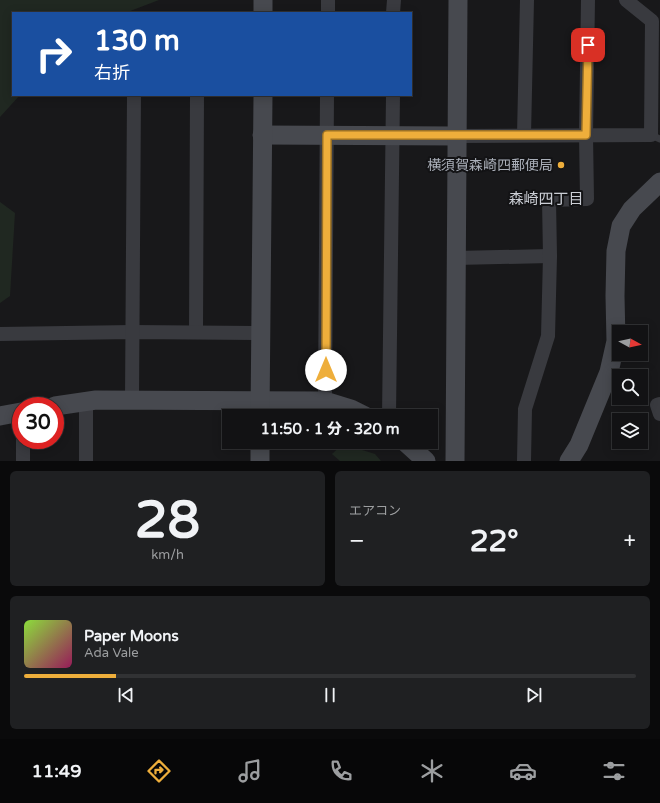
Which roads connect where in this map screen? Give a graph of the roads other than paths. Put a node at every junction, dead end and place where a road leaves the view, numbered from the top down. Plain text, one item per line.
1 (264, 0) edge
2 (328, 0) edge
3 (394, 0) edge
4 (458, 0) edge
5 (527, 0) edge
6 (588, 0) edge
7 (626, 0) edge
8 (263, 12) edge
9 (328, 12) edge
10 (393, 12) edge
11 (134, 96) edge
12 (197, 96) edge
13 (262, 96) edge
14 (328, 96) edge
15 (393, 96) edge
16 (262, 135) junction
17 (327, 135) junction
18 (524, 135) junction
19 (586, 135) junction
20 (393, 136) junction
21 (457, 136) junction
22 (655, 137) edge
23 (660, 182) edge
24 (550, 256) junction
25 (456, 258) junction
26 (132, 332) junction
27 (196, 332) junction
28 (261, 333) junction
29 (0, 334) edge
30 (86, 400) junction
31 (132, 400) junction
32 (325, 401) junction
33 (64, 404) edge
34 (660, 404) edge
35 (260, 408) edge
36 (351, 409) edge
37 (389, 409) edge
38 (12, 414) edge
39 (660, 414) edge
40 (0, 416) edge
41 (23, 449) edge
42 (260, 449) edge
43 (413, 449) edge
44 (23, 461) edge
45 (86, 461) edge
46 (260, 461) edge
47 (426, 461) edge
48 (454, 461) edge
49 (524, 461) edge
50 (569, 461) edge

1 - 8 street
2 - 9 street
3 - 10 street
4 - 21 street
5 - 18 street
6 - 19 street
7 - 22 street
11 - 26 street
12 - 27 street
13 - 16 street
14 - 17 street
15 - 20 street
16 - 17 street
16 - 28 street
17 - 20 street
17 - 32 street
18 - 19 street
18 - 21 street
19 - 22 street
19 - 24 street
20 - 21 street
20 - 37 street
21 - 25 street
23 - 50 street
24 - 25 street
24 - 49 street
25 - 48 street
26 - 27 street
26 - 29 street
26 - 31 street
27 - 28 street
28 - 35 street
30 - 31 street
30 - 33 street
30 - 45 street
31 - 35 street
32 - 35 street
32 - 36 street
34 - 39 street
38 - 40 street
41 - 44 street
42 - 46 street
43 - 47 street

